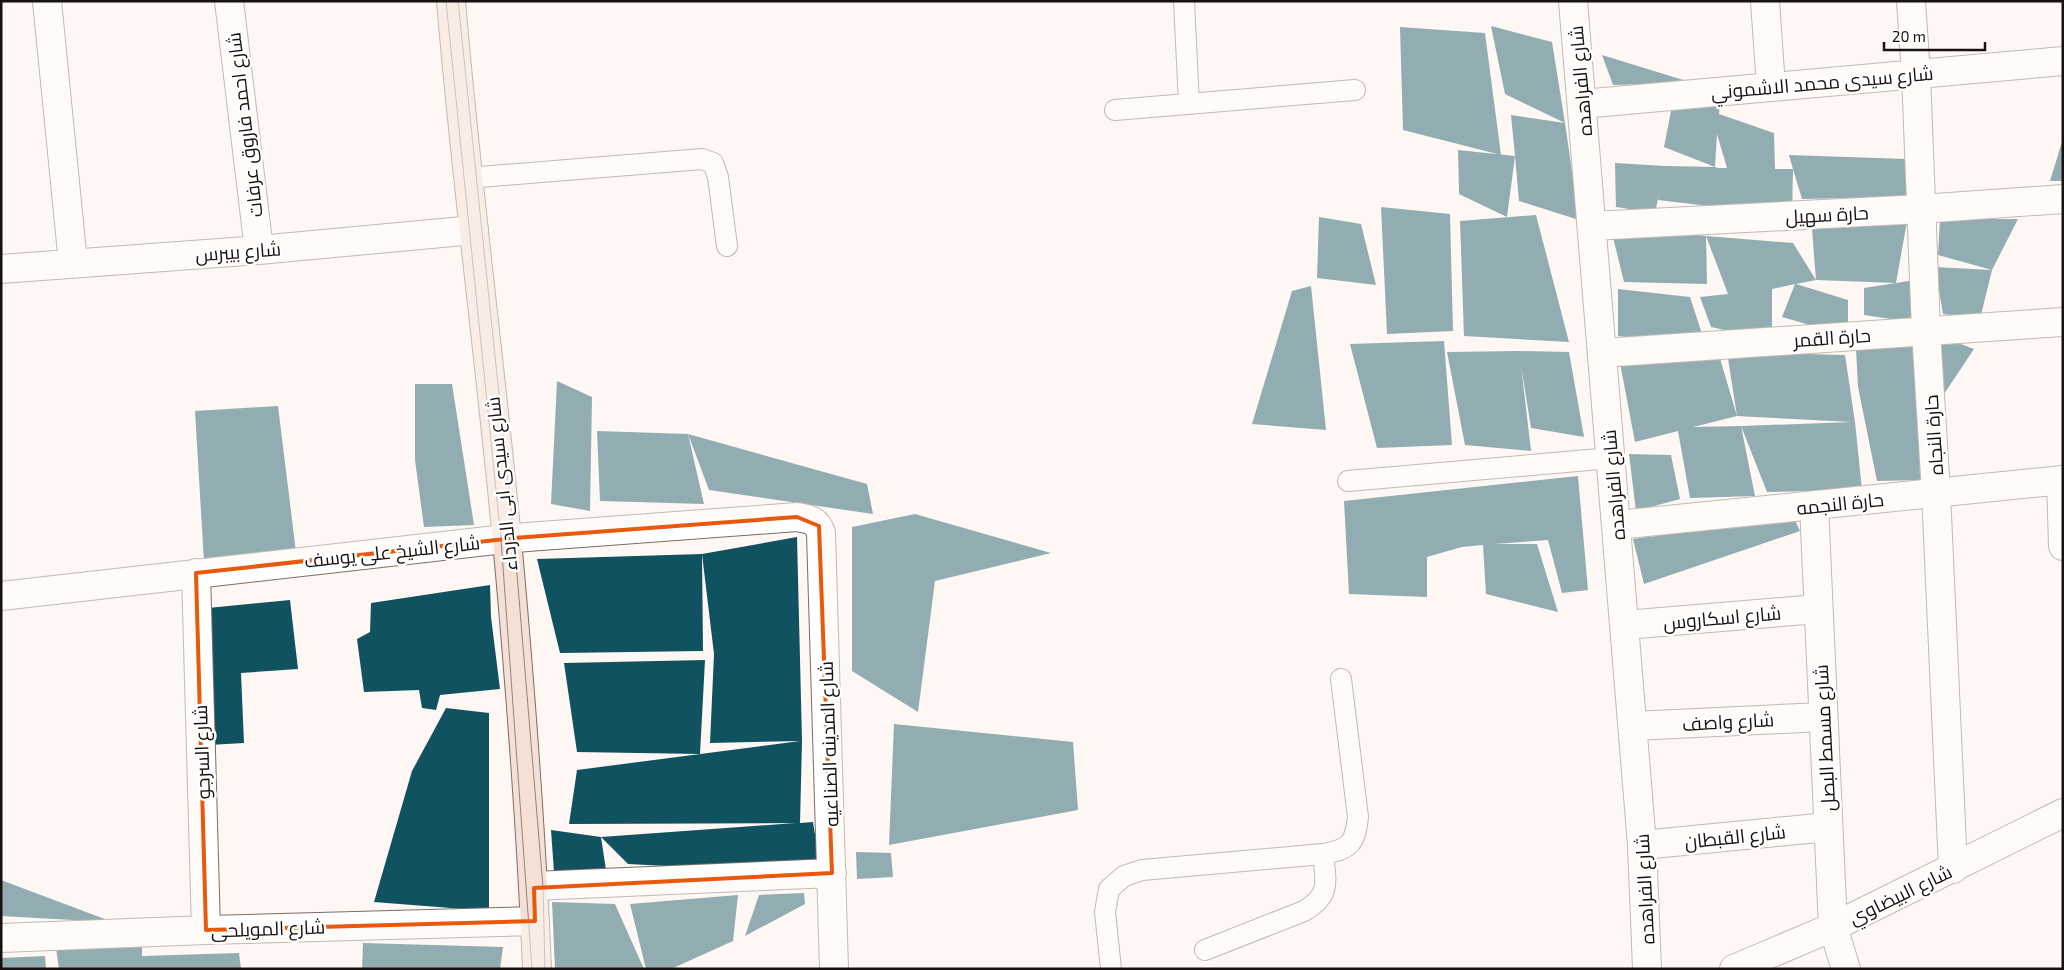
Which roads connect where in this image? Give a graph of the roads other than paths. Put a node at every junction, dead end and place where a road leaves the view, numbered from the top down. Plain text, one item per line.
1 (47, 1) edge
2 (229, 1) edge
3 (451, 1) edge
4 (1184, 1) edge
5 (1573, 1) edge
6 (1765, 1) edge
7 (1911, 1) edge
8 (2063, 61) edge
9 (1916, 74) junction
10 (1771, 86) junction
11 (1355, 90) dead end
12 (1189, 104) junction
13 (1582, 104) junction
14 (1115, 110) dead end
15 (467, 178) junction
16 (2063, 199) edge
17 (1921, 209) junction
18 (1592, 226) junction
19 (474, 230) junction
20 (727, 246) dead end
21 (259, 250) junction
22 (73, 263) junction
23 (1, 269) edge
24 (2063, 322) edge
25 (1926, 331) junction
26 (1602, 353) junction
27 (1611, 458) junction
28 (2062, 480) edge
29 (1348, 481) dead end
30 (1936, 492) junction
31 (1814, 505) junction
32 (814, 521) joint
33 (1617, 525) junction
34 (507, 539) junction
35 (2063, 546) edge
36 (196, 573) junction
37 (1, 596) edge
38 (1818, 609) junction
39 (1625, 625) junction
40 (1341, 679) dead end
41 (1824, 717) junction
42 (1633, 726) junction
43 (2063, 813) edge
44 (1828, 827) junction
45 (1642, 845) junction
46 (1323, 854) junction
47 (1953, 869) junction
48 (832, 873) junction
49 (534, 886) junction
50 (535, 921) junction
51 (1832, 926) junction
52 (206, 930) junction
53 (1, 938) edge
54 (1205, 950) dead end
55 (537, 969) edge
56 (834, 969) edge
57 (1111, 969) edge
58 (1647, 969) edge
59 (1734, 969) edge
60 (1846, 969) edge

1 - 22 street
2 - 21 street, شارع احمد فاروق عرفات
3 - 15 main road, شارع سيدى ابى الدرداء
4 - 12 lane
5 - 13 street, شارع الفراهده
6 - 10 street
7 - 9 street, حارة النجاه
8 - 9 street, شارع سيدى محمد الاشموني
9 - 10 street, شارع سيدى محمد الاشموني
9 - 17 street, حارة النجاه
10 - 13 street, شارع سيدى محمد الاشموني
11 - 12 lane
12 - 14 lane
13 - 18 street, شارع الفراهده
15 - 19 main road, شارع سيدى ابى الدرداء
15 - 20 lane
16 - 17 street, حارة سهيل
17 - 18 street, حارة سهيل
17 - 25 street, حارة النجاه
18 - 26 street, شارع الفراهده
19 - 21 street, شارع بيبرس
19 - 34 main road, شارع سيدى ابى الدرداء
21 - 22 street, شارع بيبرس
22 - 23 street, شارع بيبرس
24 - 25 street, حارة القمر
25 - 26 street, حارة القمر
25 - 30 street, حارة النجاه
26 - 27 street, شارع الفراهده
27 - 29 lane
27 - 33 street, شارع الفراهده
28 - 30 street, حارة النجمه
28 - 35 street
30 - 31 street, حارة النجمه
30 - 47 street, حارة النجاه
31 - 33 street, حارة النجمه
31 - 38 street, شارع مسمط البصل
32 - 34 street, شارع الشيخ على يوسف
32 - 48 street, شارع المدينه الصناعيه
33 - 39 street, شارع الفراهده
34 - 36 street, شارع الشيخ على يوسف
34 - 49 main road, شارع سيدى ابى الدرداء
36 - 37 street, شارع الشيخ على يوسف
36 - 52 street, شارع السرجو
38 - 39 street, شارع اسكاروس
38 - 41 street, شارع مسمط البصل
39 - 42 street, شارع الفراهده
40 - 46 lane
41 - 42 street, شارع واصف
41 - 44 street, شارع مسمط البصل
42 - 45 street, شارع الفراهده
43 - 47 street, شارع البيضاوي
44 - 45 street, شارع القبطان
44 - 51 street, شارع مسمط البصل
45 - 58 street, شارع الفراهده
46 - 54 lane
46 - 57 lane
47 - 51 street, شارع البيضاوي
48 - 49 street
48 - 56 street, شارع المدينه الصناعيه
49 - 50 main road, شارع سيدى ابى الدرداء
50 - 52 street, شارع المويلحى
50 - 55 main road, شارع سيدى ابى الدرداء
51 - 59 street, شارع البيضاوي
51 - 60 street, شارع مسمط البصل
52 - 53 street, شارع المويلحى

